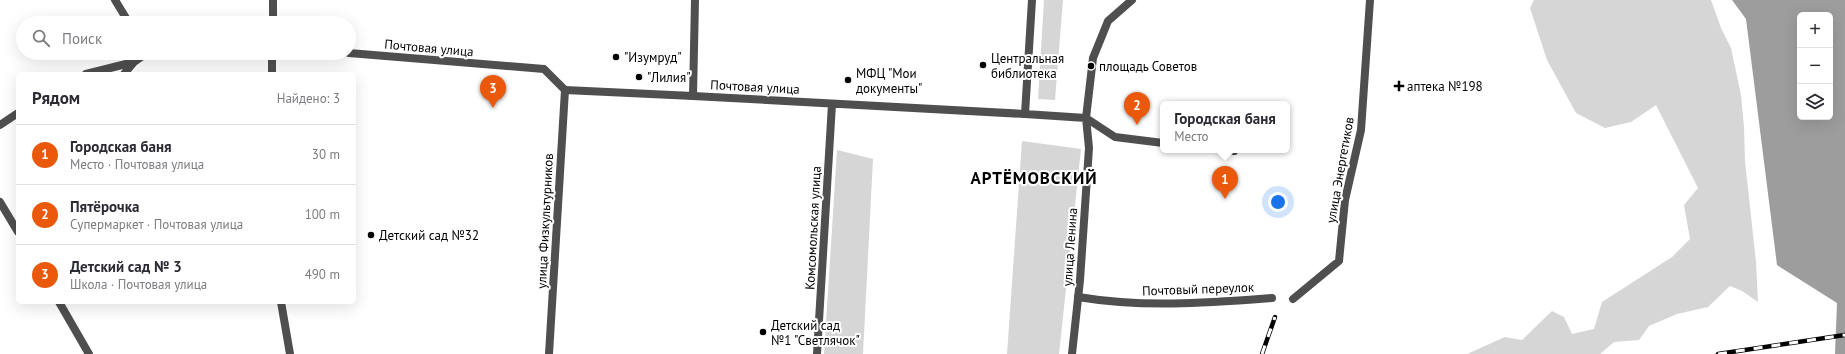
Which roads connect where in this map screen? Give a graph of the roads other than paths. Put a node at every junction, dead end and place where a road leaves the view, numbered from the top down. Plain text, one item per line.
1 (115, 0) edge
2 (273, 0) edge
3 (695, 0) edge
4 (1032, 0) edge
5 (1132, 0) edge
6 (1370, 0) edge
7 (125, 16) edge
8 (273, 16) edge
9 (356, 54) edge
10 (137, 60) edge
11 (272, 60) edge
12 (134, 62) junction
13 (94, 72) edge
14 (126, 72) edge
15 (272, 72) edge
16 (565, 90) junction
17 (693, 96) junction
18 (832, 104) junction
19 (16, 114) edge
20 (1025, 114) junction
21 (1086, 118) junction
22 (0, 125) edge
23 (1160, 143) edge
24 (0, 202) edge
25 (16, 229) edge
26 (1078, 297) junction
27 (1272, 298) dead end
28 (1294, 299) dead end
29 (60, 304) edge
30 (281, 304) edge
31 (89, 354) edge
32 (290, 354) edge
33 (549, 354) edge
34 (817, 354) edge
35 (1072, 354) edge

1 - 7 street
2 - 8 street
3 - 17 street
4 - 20 street
5 - 21 street, улица Ленина
6 - 28 street, улица Энергетиков
9 - 16 street, Почтовая улица
10 - 12 street
11 - 15 street
12 - 13 street
12 - 14 street
16 - 17 street, Почтовая улица
16 - 33 street, улица Физкультурников
17 - 18 street, Почтовая улица
18 - 20 street, Почтовая улица
18 - 34 street, Комсомольская улица
19 - 22 street
20 - 21 street, Почтовая улица
21 - 23 street, Почтовая улица
21 - 26 street, улица Ленина
24 - 25 street
26 - 27 street, Почтовый переулок
26 - 35 street, улица Ленина
29 - 31 street
30 - 32 street

